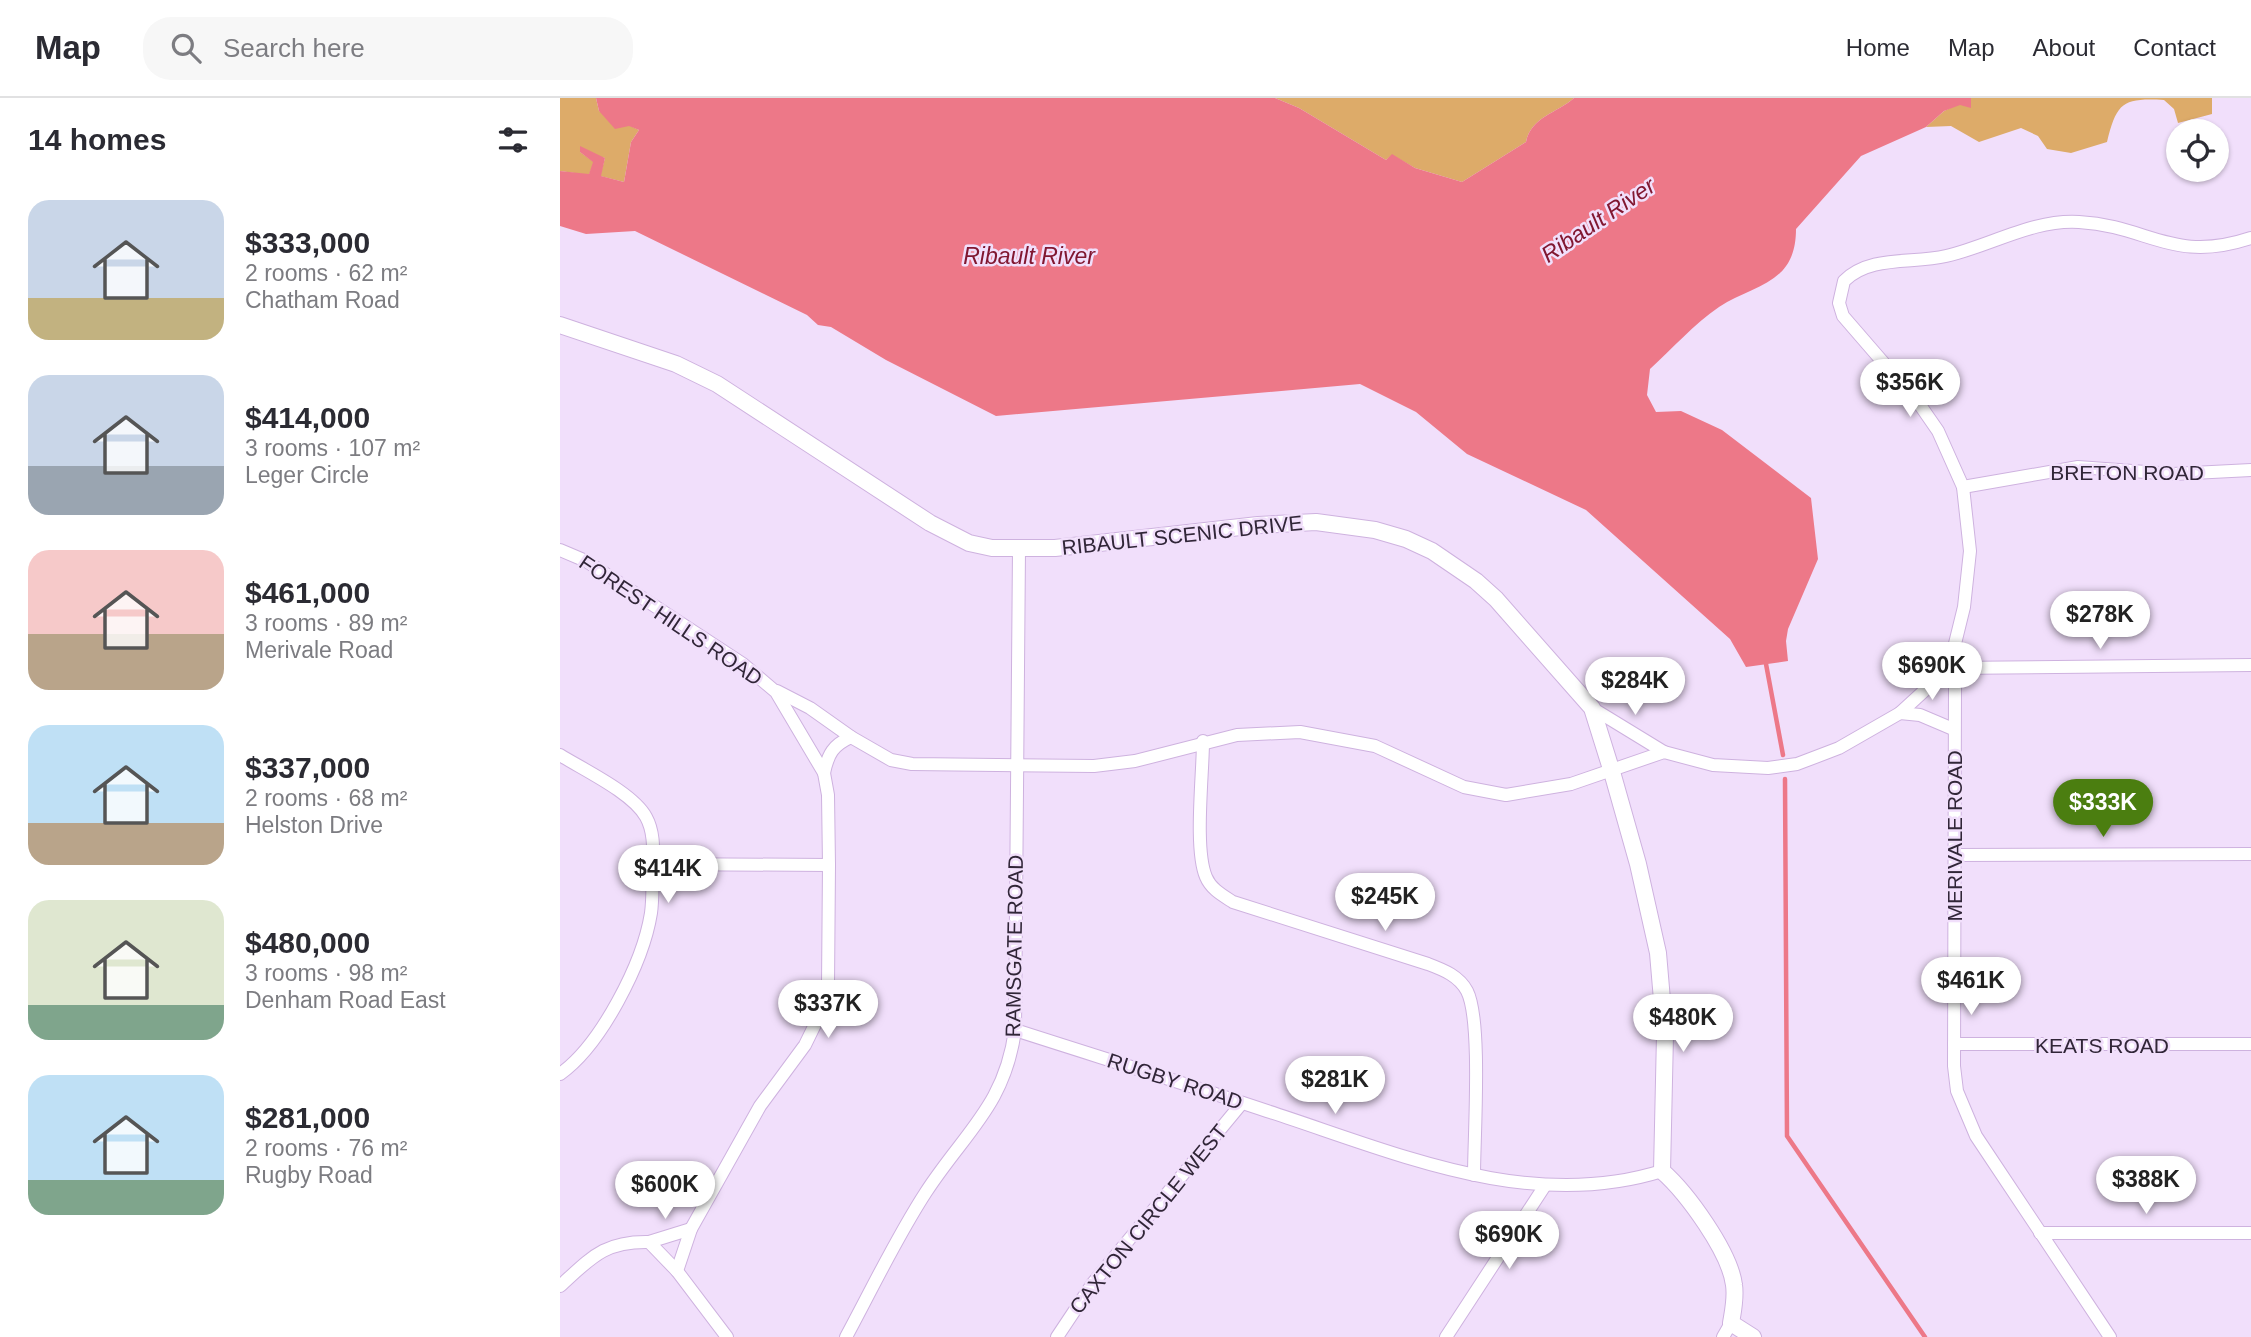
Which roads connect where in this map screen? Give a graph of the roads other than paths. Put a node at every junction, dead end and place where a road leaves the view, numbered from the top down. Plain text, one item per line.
1 (2251, 238) edge
2 (560, 325) edge
3 (2251, 470) edge
4 (1963, 487) junction
5 (1019, 549) junction
6 (560, 550) edge
7 (2251, 665) edge
8 (1949, 668) junction
9 (775, 691) junction
10 (1592, 708) junction
11 (1900, 713) junction
12 (1953, 729) junction
13 (851, 737) junction
14 (1203, 741) junction
15 (1664, 752) junction
16 (560, 755) edge
17 (1015, 766) junction
18 (1612, 772) junction
19 (824, 773) junction
20 (2251, 854) edge
21 (1955, 855) junction
22 (653, 864) junction
23 (829, 865) junction
24 (1015, 1030) junction
25 (1954, 1044) junction
26 (2251, 1044) edge
27 (560, 1074) edge
28 (1242, 1103) junction
29 (1662, 1171) junction
30 (1474, 1175) junction
31 (1544, 1187) junction
32 (691, 1228) junction
33 (2040, 1233) junction
34 (2251, 1233) edge
35 (649, 1242) junction
36 (677, 1271) junction
37 (560, 1286) edge
38 (1727, 1330) edge
39 (727, 1337) edge
40 (846, 1337) edge
41 (1057, 1337) edge
42 (1446, 1337) edge
43 (1753, 1337) edge
44 (2110, 1337) edge

1 - 4 street
2 - 5 street, RIBAULT SCENIC DRIVE
3 - 4 street, BRETON ROAD
4 - 8 street
5 - 10 street, RIBAULT SCENIC DRIVE
5 - 17 street, RAMSGATE ROAD
6 - 9 street, FOREST HILLS ROAD
7 - 8 street
8 - 11 street
8 - 12 street, MERIVALE ROAD
9 - 13 street
9 - 19 street, FOREST HILLS ROAD
10 - 15 street
10 - 18 street, RIBAULT SCENIC DRIVE
11 - 12 street
11 - 15 street
12 - 21 street, MERIVALE ROAD
13 - 17 street
13 - 19 street
14 - 17 street
14 - 18 street
14 - 30 street
15 - 18 street
16 - 22 street
17 - 24 street, RAMSGATE ROAD
18 - 29 street, RIBAULT SCENIC DRIVE
19 - 23 street
20 - 21 street
21 - 25 street, MERIVALE ROAD
22 - 23 street
22 - 27 street
23 - 32 street
24 - 28 street, RUGBY ROAD
24 - 40 street, RAMSGATE ROAD
25 - 26 street, KEATS ROAD
25 - 33 street, MERIVALE ROAD
28 - 30 street, RUGBY ROAD
28 - 41 street, CAXTON CIRCLE WEST
29 - 31 street, RUGBY ROAD
29 - 38 street
30 - 31 street, RUGBY ROAD
31 - 42 street
32 - 35 street
32 - 36 street
33 - 34 street
33 - 44 street, MERIVALE ROAD
35 - 36 street
35 - 37 street
36 - 39 street
38 - 43 street

